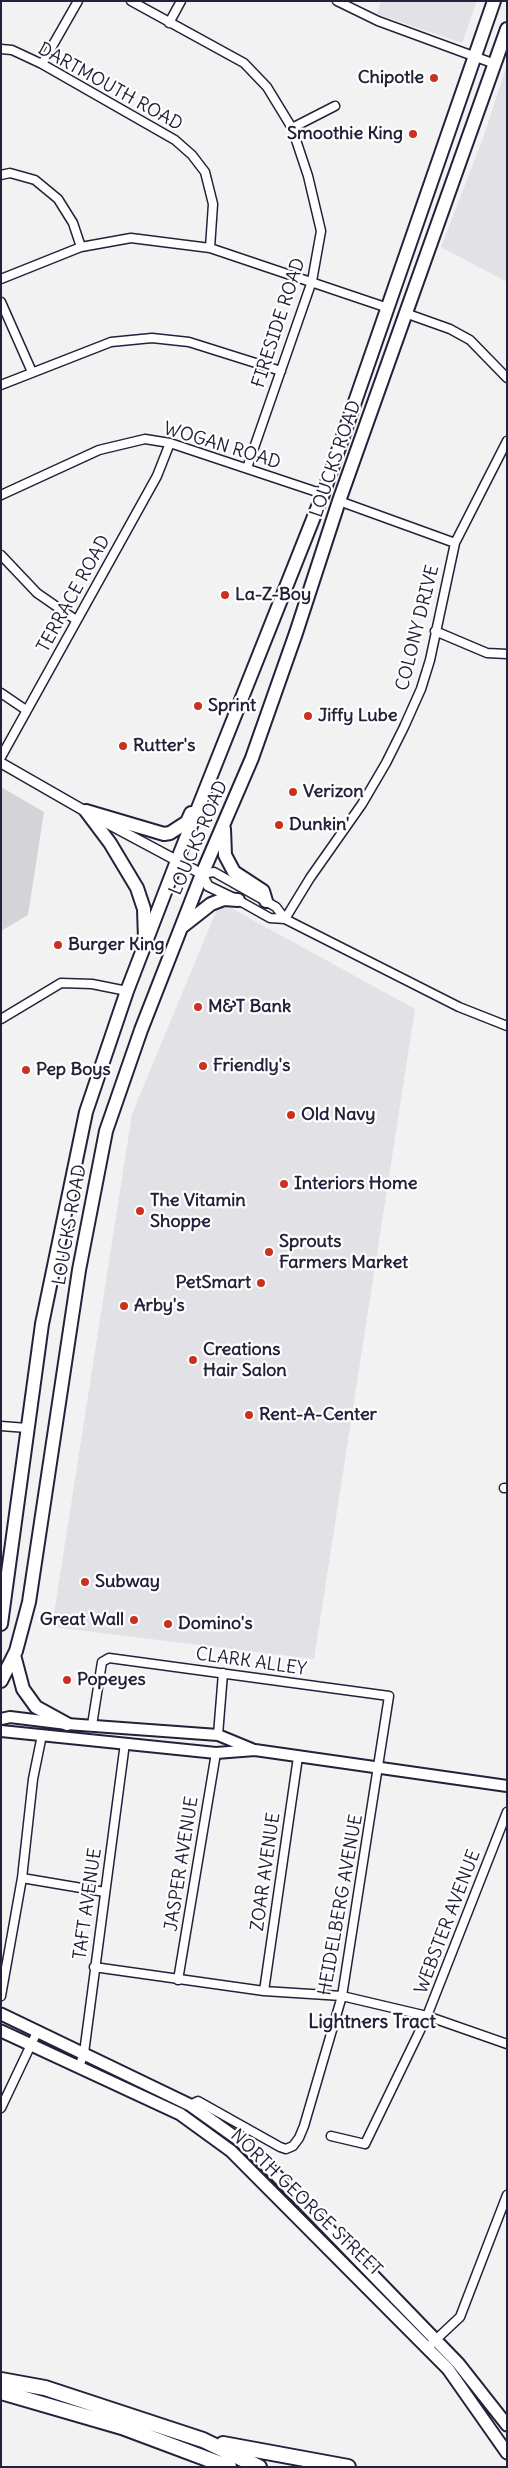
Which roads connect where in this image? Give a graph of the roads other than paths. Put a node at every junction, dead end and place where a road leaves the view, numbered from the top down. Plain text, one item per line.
1 (78, 1) edge
2 (131, 1) edge
3 (181, 1) edge
4 (337, 1) edge
5 (494, 1) edge
6 (169, 23) junction
7 (507, 29) edge
8 (1, 49) edge
9 (474, 57) junction
10 (42, 64) junction
11 (495, 64) junction
12 (335, 106) dead end
13 (292, 128) junction
14 (1, 175) edge
15 (81, 247) junction
16 (210, 248) junction
17 (1, 279) edge
18 (312, 281) junction
19 (1, 302) edge
20 (388, 308) junction
21 (405, 313) junction
22 (281, 371) junction
23 (32, 372) junction
24 (507, 378) edge
25 (1, 384) edge
26 (507, 441) edge
27 (170, 444) junction
28 (247, 468) junction
29 (323, 494) junction
30 (1, 495) edge
31 (339, 501) junction
32 (455, 543) junction
33 (1, 555) edge
34 (76, 620) junction
35 (435, 631) junction
36 (507, 654) edge
37 (1, 693) edge
38 (26, 710) junction
39 (1, 757) edge
40 (1, 763) edge
41 (212, 776) junction
42 (86, 811) junction
43 (224, 822) junction
44 (177, 861) junction
45 (202, 874) junction
46 (238, 900) junction
47 (266, 901) junction
48 (285, 920) junction
49 (181, 928) junction
50 (145, 946) junction
51 (127, 991) junction
52 (1, 1019) edge
53 (507, 1026) edge
54 (1, 1426) edge
55 (27, 1428) junction
56 (1, 1624) edge
57 (14, 1655) junction
58 (222, 1673) junction
59 (1, 1681) edge
60 (389, 1696) joint
61 (1, 1719) edge
62 (67, 1724) junction
63 (92, 1725) junction
64 (1, 1731) edge
65 (42, 1735) junction
66 (218, 1735) junction
67 (125, 1743) junction
68 (255, 1750) junction
69 (216, 1753) junction
70 (298, 1757) junction
71 (379, 1767) junction
72 (507, 1786) edge
73 (507, 1812) edge
74 (22, 1878) junction
75 (105, 1892) junction
76 (94, 1967) junction
77 (178, 1980) junction
78 (264, 1991) junction
79 (1, 1996) edge
80 (342, 1996) junction
81 (1, 2014) edge
82 (427, 2016) junction
83 (1, 2031) edge
84 (37, 2032) junction
85 (31, 2044) junction
86 (507, 2044) edge
87 (84, 2053) junction
88 (79, 2068) junction
89 (190, 2105) junction
90 (1, 2108) edge
91 (331, 2136) dead end
92 (507, 2195) edge
93 (432, 2344) junction
94 (1, 2380) edge
95 (1, 2392) edge
96 (483, 2392) junction
97 (507, 2415) edge
98 (507, 2425) edge
99 (203, 2440) junction
100 (507, 2453) edge
101 (229, 2467) edge
102 (259, 2467) edge
103 (348, 2467) edge

1 - 10 street
2 - 6 street, FIRESIDE ROAD
3 - 6 street
4 - 9 street
5 - 9 highway, LOUCKS ROAD
6 - 13 street, FIRESIDE ROAD
7 - 11 highway, LOUCKS ROAD
8 - 10 street, DARTMOUTH ROAD
9 - 11 street
9 - 20 highway, LOUCKS ROAD
10 - 16 street, DARTMOUTH ROAD
11 - 21 highway, LOUCKS ROAD
12 - 13 street
13 - 18 street, FIRESIDE ROAD
14 - 15 street
15 - 16 street
15 - 17 street
16 - 18 street
18 - 20 street
18 - 22 street, FIRESIDE ROAD
19 - 23 street
20 - 29 highway, LOUCKS ROAD
21 - 24 street
21 - 31 highway, LOUCKS ROAD
22 - 23 street
22 - 28 street, FIRESIDE ROAD
23 - 25 street
26 - 32 street, COLONY DRIVE
27 - 28 street, WOGAN ROAD
27 - 30 street, WOGAN ROAD
27 - 34 street, TERRACE ROAD
28 - 29 street, WOGAN ROAD
29 - 41 highway, LOUCKS ROAD
31 - 32 street
31 - 43 highway, LOUCKS ROAD
32 - 35 street, COLONY DRIVE
33 - 34 street
34 - 38 street, TERRACE ROAD
35 - 36 street
35 - 48 street, COLONY DRIVE
37 - 38 street
38 - 39 street, TERRACE ROAD
40 - 42 street
41 - 42 highway
41 - 44 highway, LOUCKS ROAD
42 - 44 street
42 - 50 highway
43 - 45 highway, LOUCKS ROAD
43 - 47 highway
44 - 45 street
44 - 50 highway, LOUCKS ROAD
45 - 46 street
45 - 47 street
45 - 49 highway, LOUCKS ROAD
46 - 48 street
46 - 49 highway
47 - 48 street
48 - 53 street
49 - 57 highway, LOUCKS ROAD
50 - 51 highway, LOUCKS ROAD
51 - 52 street
51 - 55 highway, LOUCKS ROAD
54 - 55 street
55 - 56 highway, LOUCKS ROAD
57 - 59 highway, LOUCKS ROAD
57 - 62 highway
58 - 60 street, CLARK ALLEY
58 - 63 street, CLARK ALLEY
58 - 66 street
60 - 71 street, HEIDELBERG AVENUE
61 - 62 main road
62 - 63 main road
63 - 66 main road
64 - 65 main road
65 - 67 main road
65 - 74 street
66 - 68 main road
67 - 69 main road
67 - 75 street, TAFT AVENUE
68 - 69 main road
68 - 70 main road
69 - 77 street, JASPER AVENUE
70 - 71 main road
70 - 78 street, ZOAR AVENUE
71 - 72 main road
71 - 80 street, HEIDELBERG AVENUE
73 - 82 street, WEBSTER AVENUE
74 - 75 street
74 - 79 street
75 - 76 street, TAFT AVENUE
76 - 77 street
76 - 87 street, TAFT AVENUE
77 - 78 street
78 - 80 street
80 - 82 street
80 - 89 street, HEIDELBERG AVENUE
81 - 84 main road, NORTH GEORGE STREET
82 - 86 street
82 - 91 street, WEBSTER AVENUE
83 - 85 main road, NORTH GEORGE STREET
84 - 85 street
84 - 87 main road, NORTH GEORGE STREET
85 - 88 main road, NORTH GEORGE STREET
85 - 90 street
87 - 88 street, TAFT AVENUE
87 - 89 main road, NORTH GEORGE STREET
88 - 93 main road, NORTH GEORGE STREET
89 - 93 main road, NORTH GEORGE STREET
92 - 93 street
93 - 96 main road, NORTH GEORGE STREET
93 - 100 main road, NORTH GEORGE STREET
94 - 99 highway
95 - 101 highway
96 - 97 main road
96 - 98 main road, NORTH GEORGE STREET
99 - 102 highway
99 - 103 highway

